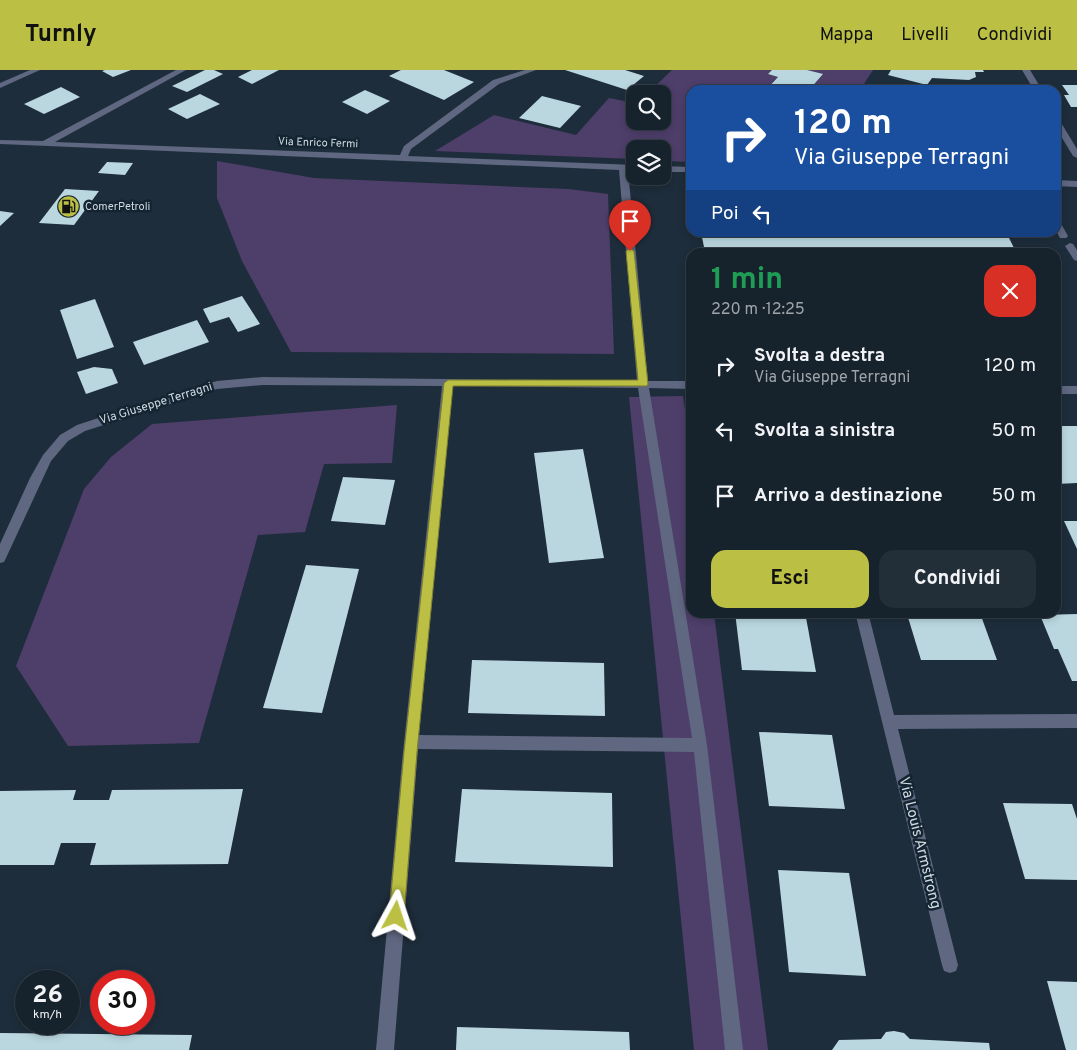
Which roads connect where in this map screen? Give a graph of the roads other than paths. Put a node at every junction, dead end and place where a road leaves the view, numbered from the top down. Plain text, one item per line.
1 (36, 70) edge
2 (182, 70) edge
3 (532, 70) edge
4 (1026, 70) edge
5 (1035, 85) edge
6 (0, 86) edge
7 (1061, 129) edge
8 (0, 142) edge
9 (44, 144) junction
10 (1077, 156) edge
11 (404, 158) junction
12 (622, 167) junction
13 (626, 167) edge
14 (671, 169) edge
15 (686, 170) edge
16 (1061, 183) edge
17 (1077, 184) edge
18 (1061, 232) edge
19 (1063, 236) dead end
20 (1070, 246) dead end
21 (1077, 258) edge
22 (448, 383) junction
23 (643, 384) junction
24 (686, 384) edge
25 (1061, 390) edge
26 (1077, 390) edge
27 (0, 558) edge
28 (862, 618) edge
29 (1077, 721) edge
30 (888, 722) junction
31 (412, 742) junction
32 (700, 745) junction
33 (950, 965) dead end
34 (385, 1050) edge
35 (734, 1050) edge

1 - 6 street
2 - 9 street
3 - 11 street
4 - 5 street
7 - 10 street
8 - 9 street, Via Enrico Fermi
9 - 11 street, Via Enrico Fermi
11 - 12 street, Via Enrico Fermi
12 - 13 street, Via Enrico Fermi
12 - 23 street
14 - 15 street
16 - 17 street
18 - 19 street
20 - 21 street
22 - 23 street, Via Giuseppe Terragni
22 - 27 street, Via Giuseppe Terragni
22 - 31 street
23 - 24 street
23 - 32 street
25 - 26 street
28 - 30 street, Via Louis Armstrong
29 - 30 street
30 - 33 street, Via Louis Armstrong
31 - 32 street
31 - 34 street
32 - 35 street

